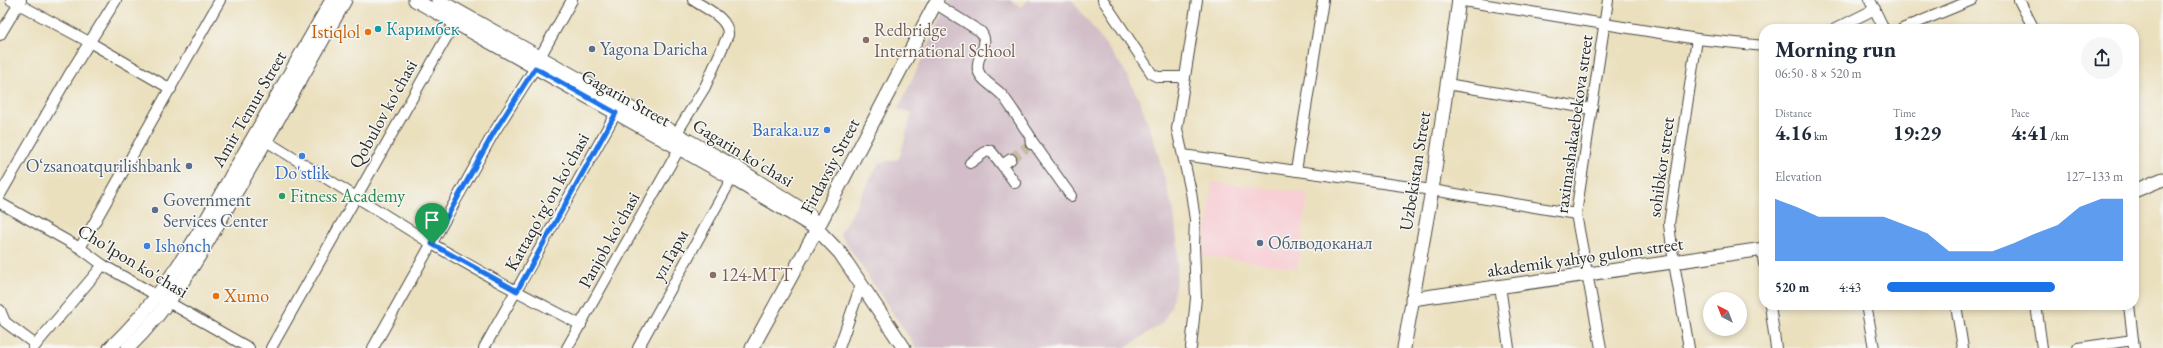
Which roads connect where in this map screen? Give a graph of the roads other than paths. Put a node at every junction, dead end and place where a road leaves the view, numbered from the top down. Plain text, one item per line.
1 (116, 0) edge
2 (220, 0) edge
3 (332, 0) edge
4 (346, 0) edge
5 (415, 0) edge
6 (438, 0) edge
7 (572, 0) edge
8 (693, 0) edge
9 (1103, 0) edge
10 (1198, 0) edge
11 (1323, 0) edge
12 (1458, 0) edge
13 (1608, 0) edge
14 (1972, 0) edge
15 (2019, 0) edge
16 (16, 1) edge
17 (937, 2) edge
18 (1873, 5) edge
19 (455, 22) junction
20 (1605, 22) junction
21 (1843, 24) edge
22 (1882, 24) edge
23 (1914, 24) edge
24 (2031, 24) edge
25 (0, 35) edge
26 (1697, 39) junction
27 (91, 42) junction
28 (1759, 45) edge
29 (537, 63) junction
30 (1185, 77) junction
31 (1447, 84) junction
32 (170, 88) junction
33 (1592, 109) junction
34 (616, 113) junction
35 (676, 134) junction
36 (266, 141) junction
37 (679, 149) junction
38 (1183, 154) junction
39 (1011, 159) tunnel mouth
40 (970, 163) dead end
41 (1002, 165) junction
42 (1296, 171) junction
43 (732, 178) junction
44 (2163, 179) edge
45 (1015, 183) dead end
46 (1432, 190) junction
47 (2139, 190) edge
48 (0, 195) edge
49 (1071, 196) dead end
50 (356, 198) junction
51 (0, 203) edge
52 (1576, 214) junction
53 (818, 229) junction
54 (432, 244) junction
55 (80, 248) junction
56 (1759, 251) edge
57 (1674, 263) junction
58 (103, 265) junction
59 (1588, 274) junction
60 (861, 285) junction
61 (1500, 286) junction
62 (517, 291) junction
63 (163, 299) junction
64 (1412, 299) junction
65 (0, 310) edge
66 (1771, 310) edge
67 (1867, 310) edge
68 (1957, 310) edge
69 (2037, 310) edge
70 (2130, 310) edge
71 (581, 325) junction
72 (2134, 344) edge
73 (34, 346) edge
74 (110, 348) edge
75 (128, 348) edge
76 (249, 348) edge
77 (272, 348) edge
78 (373, 348) edge
79 (484, 348) edge
80 (568, 348) edge
81 (638, 348) edge
82 (752, 348) edge
83 (839, 348) edge
84 (904, 348) edge
85 (1191, 348) edge
86 (1404, 348) edge
87 (1509, 348) edge
88 (1601, 348) edge
89 (1689, 348) edge
90 (1776, 348) edge
91 (1874, 348) edge
92 (1963, 348) edge
93 (2042, 348) edge
94 (2078, 348) edge

1 - 27 street
2 - 32 street
3 - 63 main road, Amir Temur Street
4 - 36 main road, Amir Temur Street
5 - 19 main road, Gagarin Street
6 - 29 main road, Gagarin Street
7 - 29 street
8 - 35 street
9 - 30 street
10 - 30 street
11 - 42 street
12 - 20 street
12 - 31 main road, Uzbekistan Street
13 - 20 street, raximashakaebekova street
14 - 23 street
15 - 24 street
16 - 25 street
16 - 27 street
17 - 49 street
17 - 53 main road, Firdavsiy Street
18 - 21 street
18 - 22 street
19 - 29 main road, Gagarin Street
19 - 50 street, Qobulov ko'chasi
20 - 26 street
20 - 33 street, raximashakaebekova street
26 - 28 street
26 - 57 street, sohibkor street
27 - 32 street
27 - 48 street
29 - 34 main road, Gagarin Street
29 - 35 main road, Gagarin ko'chasi
29 - 54 street
30 - 38 street
31 - 33 street
31 - 46 main road, Uzbekistan Street
32 - 55 street
33 - 52 street, raximashakaebekova street
34 - 37 main road, Gagarin Street
34 - 62 street, Kattaqo'rg'on ko'chasi
35 - 53 main road, Gagarin ko'chasi
36 - 50 street
36 - 63 main road, Amir Temur Street
37 - 43 main road, Gagarin Street
37 - 71 street, Panjob ko'chasi
38 - 42 street
38 - 85 street
39 - 41 street
40 - 41 street
41 - 45 street
42 - 46 street
43 - 53 main road, Gagarin Street
43 - 81 street, ул.Гарм
44 - 47 main road
46 - 52 street
46 - 64 main road, Uzbekistan Street
50 - 54 street
50 - 77 street, Qobulov ko'chasi
51 - 55 street, Cho'lpon ko'chasi
52 - 59 street, raximashakaebekova street
53 - 60 main road
53 - 82 main road, Firdavsiy Street
54 - 62 street
54 - 78 street
55 - 58 street, Cho'lpon ko'chasi
56 - 57 main road, akademik yahyo gulom street
57 - 59 main road, akademik yahyo gulom street
57 - 89 street, sohibkor street
58 - 63 street, Cho'lpon ko'chasi
58 - 73 street
59 - 61 main road, akademik yahyo gulom street
59 - 88 street, raximashakaebekova street
60 - 83 street
60 - 84 main road
61 - 64 main road, akademik yahyo gulom street
61 - 87 street
62 - 71 street
62 - 79 street, Kattaqo'rg'on ko'chasi
63 - 74 main road, Amir Temur Street
63 - 75 main road, Amir Temur Street
63 - 76 street, Cho'lpon ko'chasi
64 - 86 main road, Uzbekistan Street
65 - 73 street
66 - 90 street
67 - 91 street
68 - 92 street
69 - 93 street
70 - 72 street
71 - 80 street, Panjob ko'chasi
72 - 94 street

